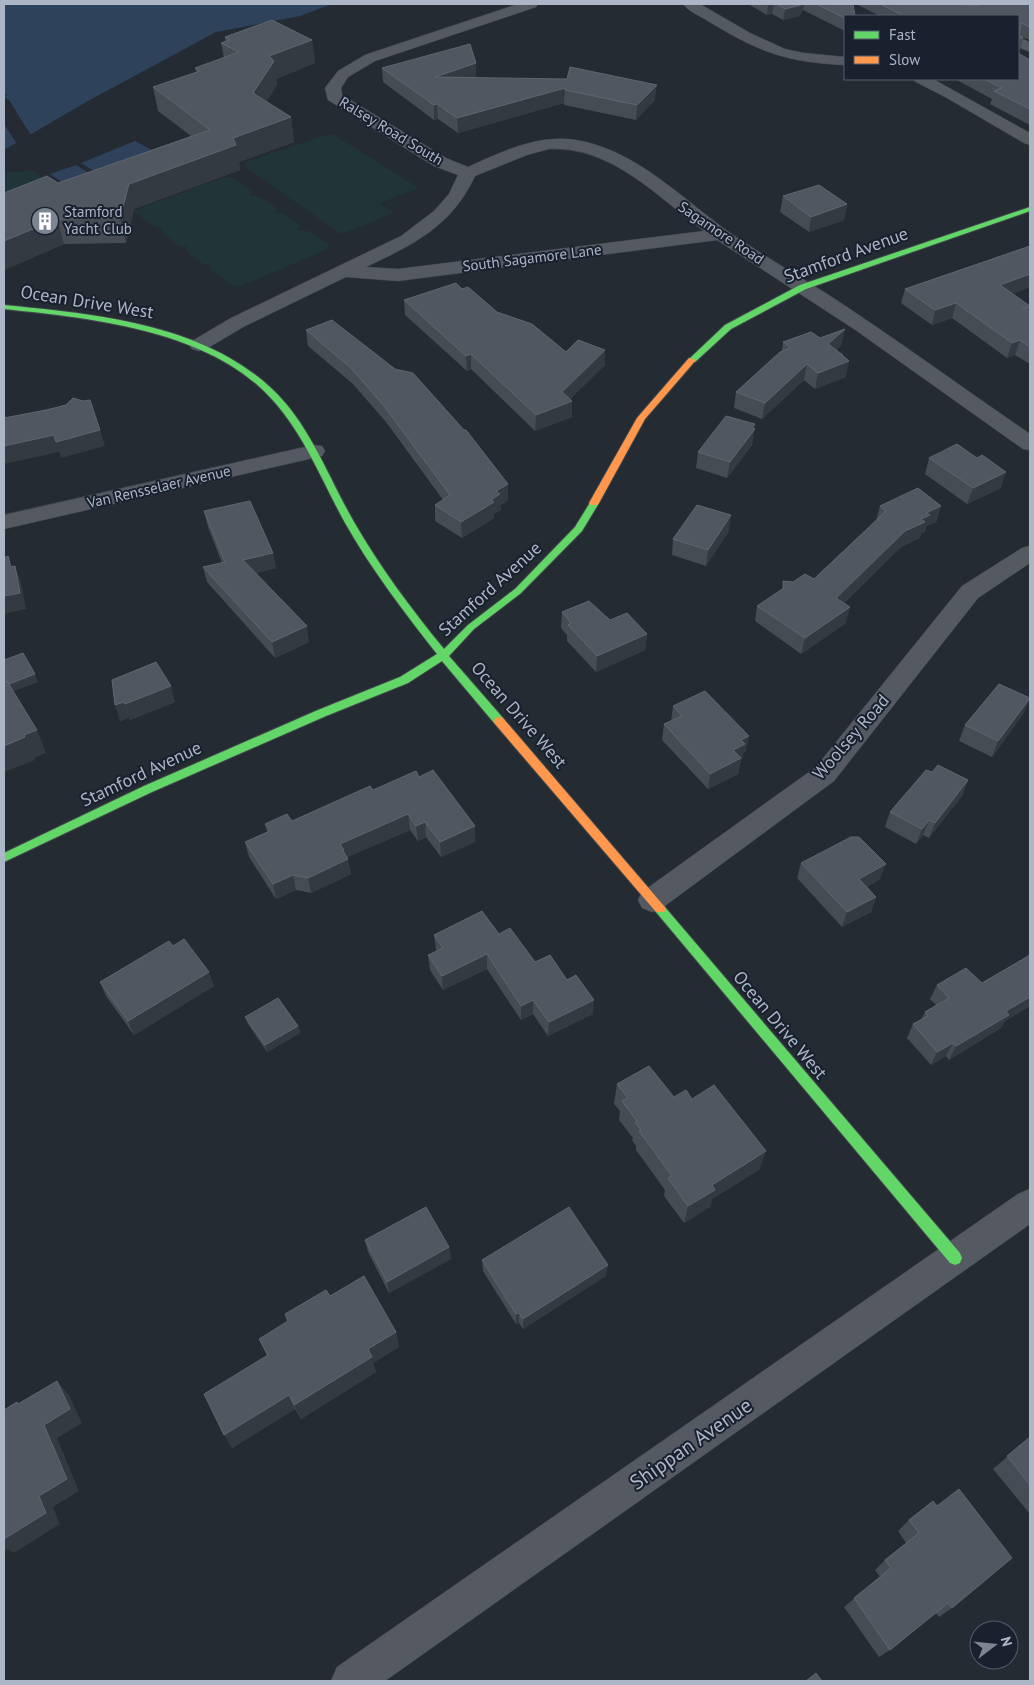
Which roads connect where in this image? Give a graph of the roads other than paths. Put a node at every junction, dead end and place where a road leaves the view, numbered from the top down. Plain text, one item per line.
1 (531, 4) edge
2 (690, 4) edge
3 (1019, 42) edge
4 (1030, 48) edge
5 (844, 61) edge
6 (923, 80) edge
7 (1030, 140) edge
8 (468, 173) junction
9 (1030, 209) edge
10 (720, 234) junction
11 (344, 271) junction
12 (803, 287) junction
13 (4, 306) edge
14 (199, 345) junction
15 (1030, 444) edge
16 (314, 451) junction
17 (4, 522) edge
18 (1030, 553) edge
19 (444, 655) junction
20 (4, 858) edge
21 (652, 900) junction
22 (1030, 1205) edge
23 (955, 1258) junction
24 (351, 1681) edge

1 - 8 street, Ralsey Road South
2 - 5 street
3 - 4 street
6 - 7 street
8 - 10 street, Sagamore Road
8 - 11 street
9 - 12 street, Stamford Avenue
10 - 11 street, South Sagamore Lane
10 - 12 street, Sagamore Road
11 - 14 street
12 - 15 street, Sagamore Road
12 - 19 street, Stamford Avenue
13 - 14 street, Ocean Drive West
14 - 16 street, Ocean Drive West
16 - 17 street, Van Rensselaer Avenue
16 - 19 street, Ocean Drive West
18 - 21 street, Woolsey Road
19 - 20 street, Stamford Avenue
19 - 21 street, Ocean Drive West
21 - 23 street, Ocean Drive West
22 - 23 street, Shippan Avenue
23 - 24 street, Shippan Avenue

